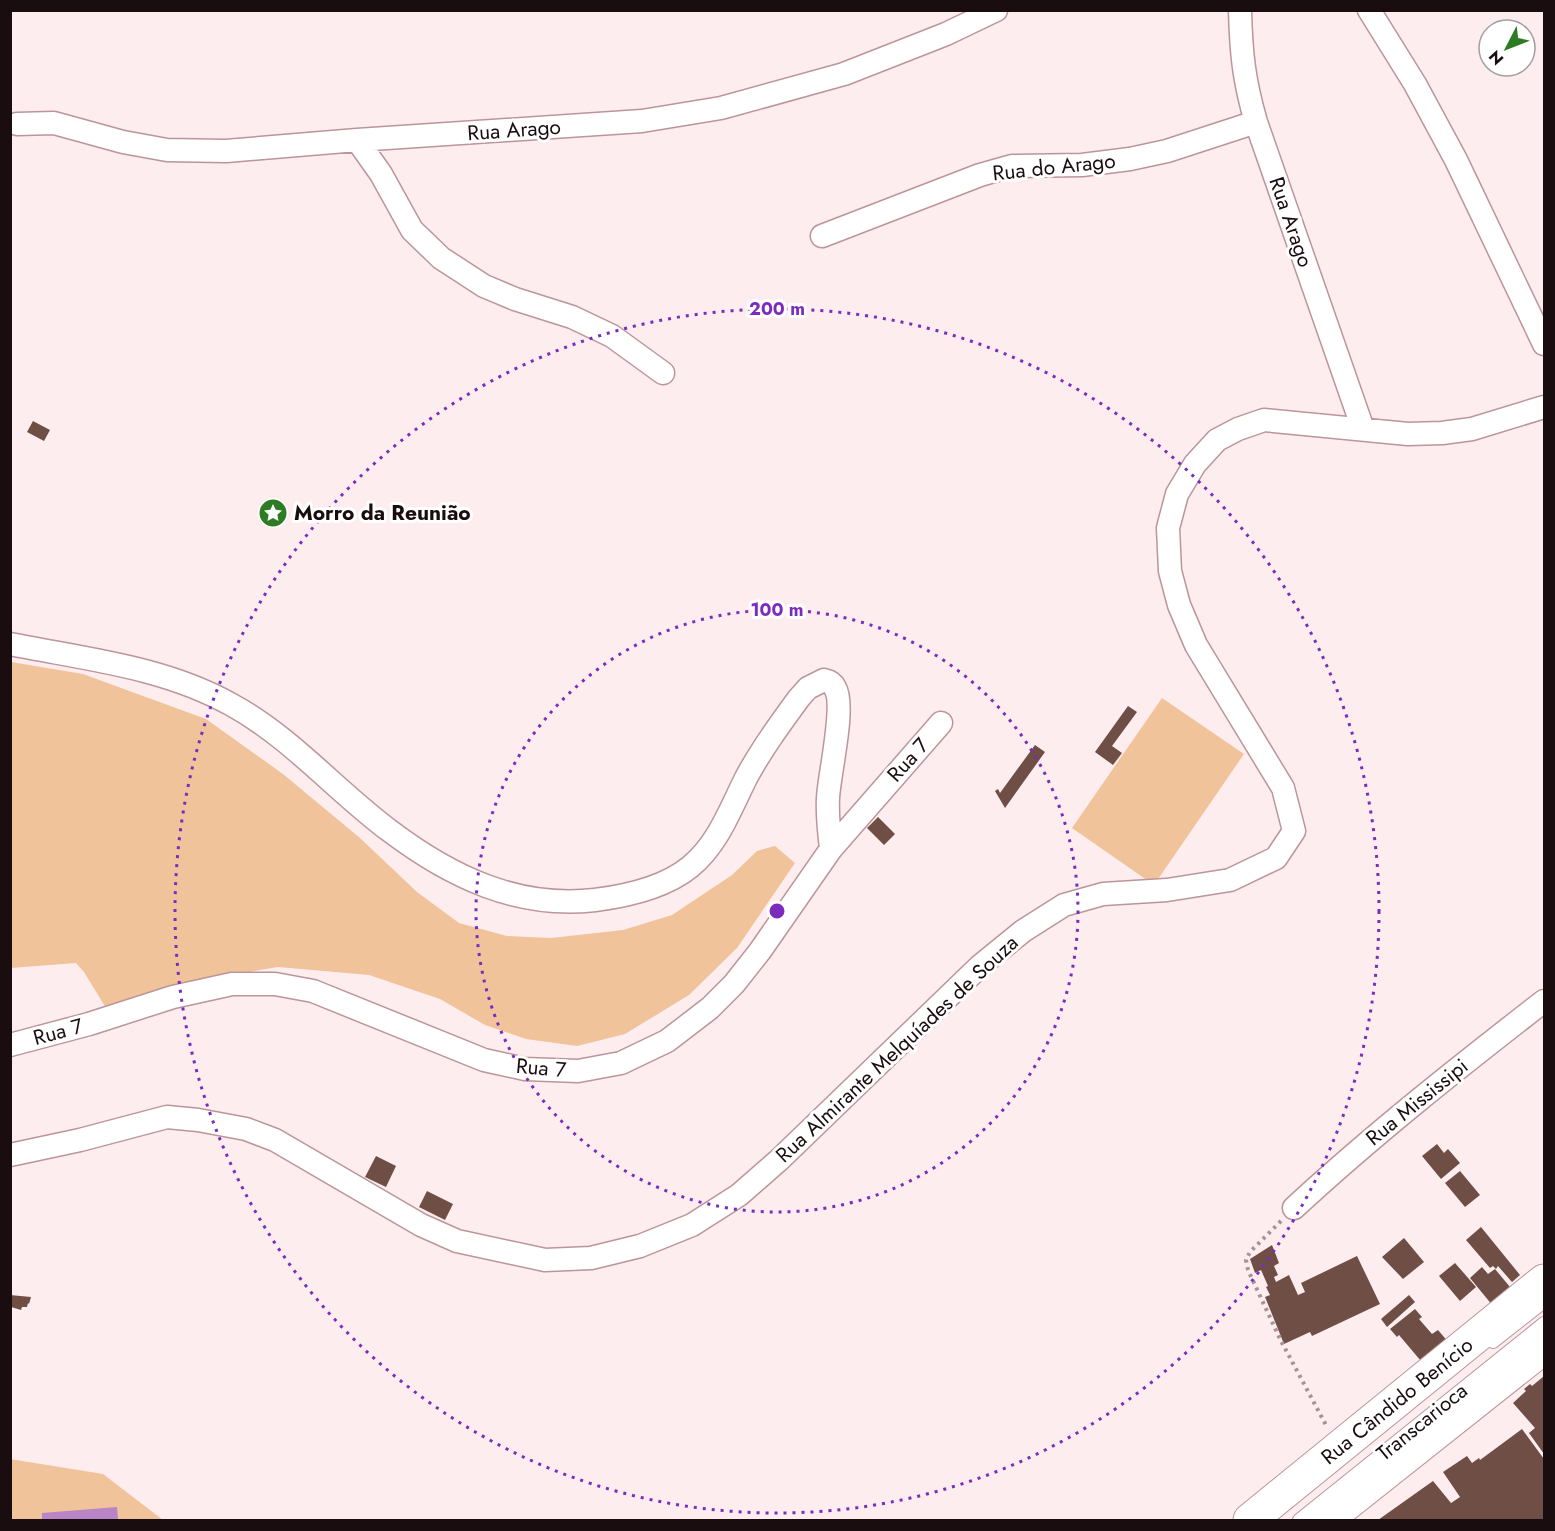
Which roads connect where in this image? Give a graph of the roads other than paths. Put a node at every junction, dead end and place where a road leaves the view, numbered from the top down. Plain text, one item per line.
1 (996, 10) edge
2 (1240, 10) edge
3 (1369, 10) edge
4 (1256, 122) junction
5 (17, 124) dead end
6 (357, 140) junction
7 (822, 236) dead end
8 (1545, 344) edge
9 (663, 373) dead end
10 (1544, 408) edge
11 (1363, 429) junction
12 (10, 644) edge
13 (941, 723) dead end
14 (831, 849) junction
15 (1545, 1001) edge
16 (10, 1045) edge
17 (10, 1155) edge
18 (1294, 1208) road end
19 (1545, 1281) edge
20 (1545, 1302) edge
21 (1545, 1323) edge
22 (1545, 1347) edge
23 (1483, 1350) dead end
24 (1250, 1521) edge
25 (1299, 1521) edge
26 (1326, 1521) edge

1 - 6 street, Rua Arago
2 - 4 street, Rua Arago
3 - 8 street
4 - 7 street, Rua do Arago
4 - 11 street, Rua Arago
5 - 6 street, Rua Arago
6 - 9 street
10 - 11 street, Rua Almirante Melquíades de Souza
11 - 17 street, Rua Almirante Melquíades de Souza
12 - 14 street
13 - 14 street, Rua 7
14 - 16 street, Rua 7
15 - 18 street, Rua Mississipi
19 - 24 main road, Rua Cândido Benício
20 - 23 lane
21 - 25 lane, Transcarioca
22 - 26 main road

